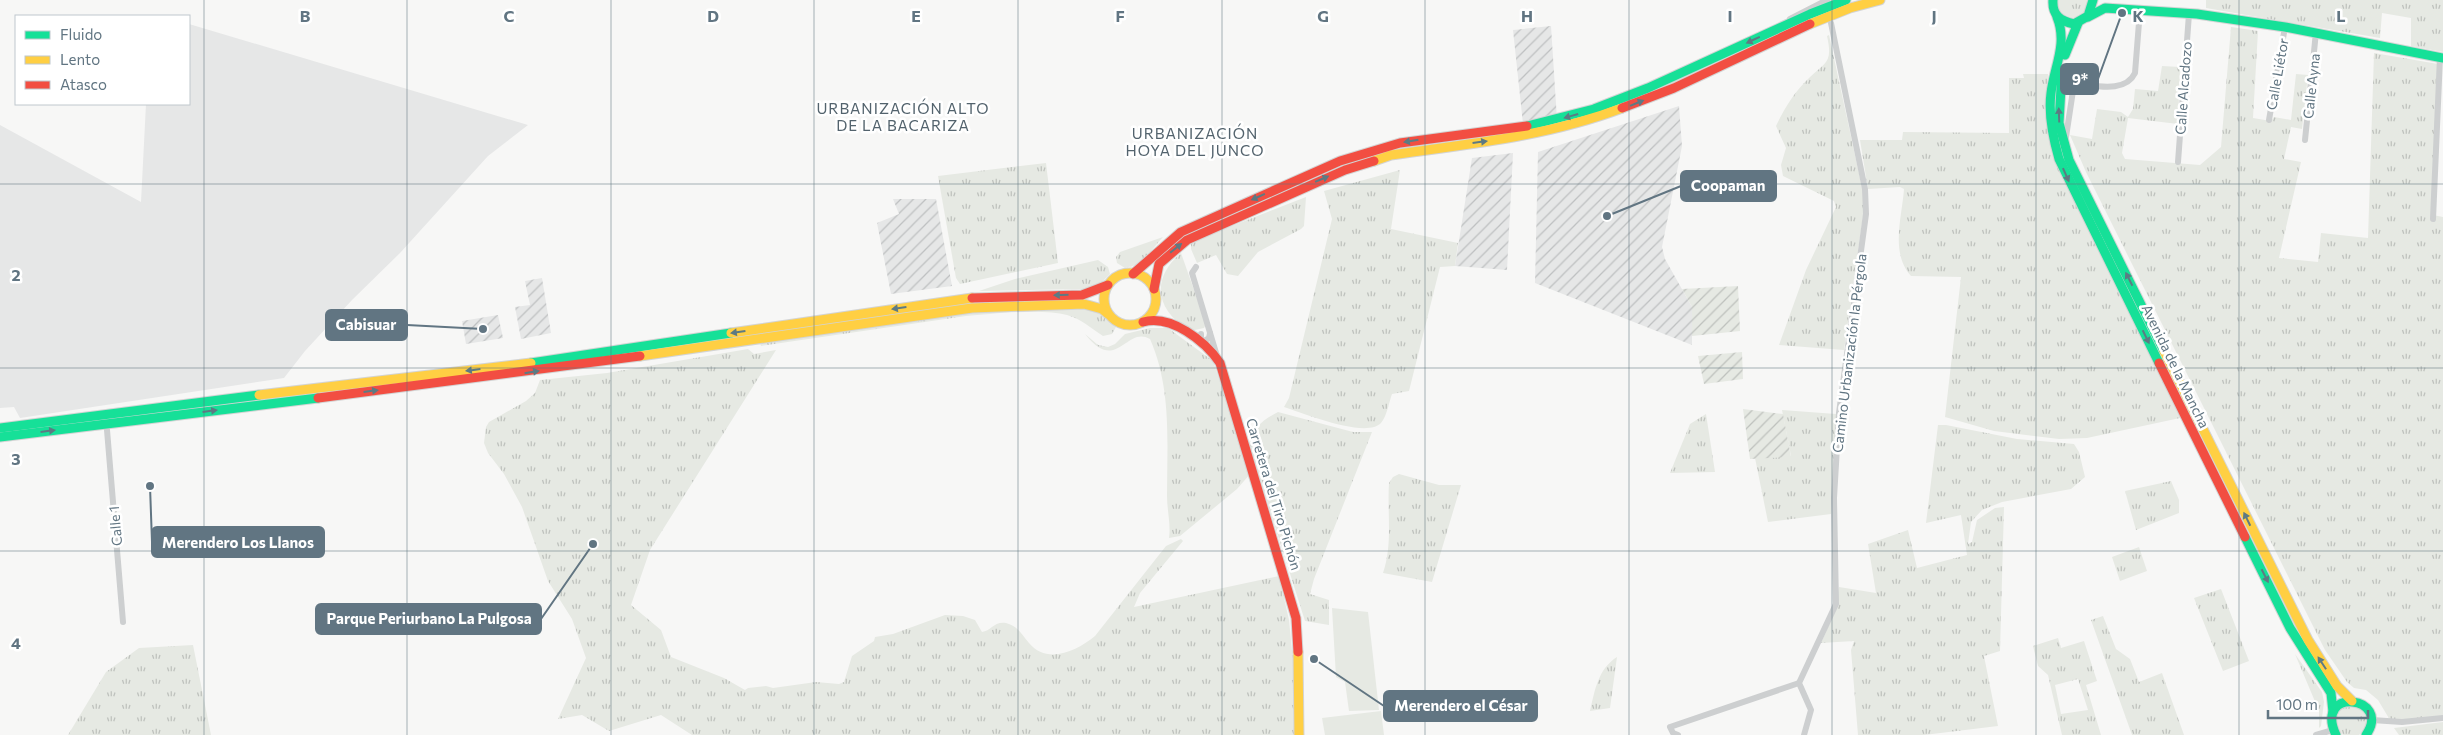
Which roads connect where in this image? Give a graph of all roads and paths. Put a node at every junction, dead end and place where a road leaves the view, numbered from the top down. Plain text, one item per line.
1 (1827, 0) edge
2 (1846, 0) edge
3 (1880, 0) edge
4 (2093, 0) edge
5 (2103, 0) edge
6 (2051, 1) edge
7 (2117, 8) junction
8 (2140, 10) junction
9 (2189, 14) junction
10 (2057, 17) junction
11 (2088, 17) junction
12 (1831, 23) dead end
13 (2078, 23) junction
14 (2285, 27) junction
15 (1778, 28) junction
16 (2316, 32) junction
17 (2442, 57) edge
18 (2270, 120) dead end
19 (2066, 137) dead end
20 (2305, 140) dead end
21 (2178, 162) dead end
22 (2433, 219) dead end
23 (1196, 267) dead end
24 (1133, 274) junction
25 (1108, 285) junction
26 (1155, 293) junction
27 (1108, 314) junction
28 (1143, 322) junction
29 (1168, 323) junction
30 (1209, 326) junction
31 (1201, 339) junction
32 (1220, 363) junction
33 (0, 428) edge
34 (107, 430) dead end
35 (0, 437) edge
36 (123, 622) dead end
37 (1799, 683) junction
38 (2352, 701) junction
39 (2333, 712) junction
40 (2443, 718) edge
41 (2372, 727) edge
42 (2335, 733) edge
43 (1298, 735) edge
44 (1678, 735) edge
45 (1804, 735) edge
46 (2316, 735) edge
47 (2366, 735) edge

1 - 15 street
2 - 15 main road
26 -> 3 main road
4 - 11 main road
5 - 7 main road
6 - 10 main road, Avenida de la Mancha
7 - 8 main road
7 - 11 main road
8 - 9 main road
8 - 19 street
9 - 14 main road
9 - 21 street, Calle Alcadozo
10 - 13 main road
10 -> 39 main road, Avenida de la Mancha
11 - 13 main road
12 - 37 street, Camino Urbanización la Pérgola
38 -> 13 main road, Avenida de la Mancha
14 - 16 main road
14 - 18 street, Calle Liétor
15 -> 24 main road
16 - 17 main road
16 - 20 street, Calle Ayna
17 - 22 street
23 - 30 street, Carretera del Tiro Pichón
24 - 25 main road
24 - 26 main road
25 - 27 main road
25 -> 33 main road
26 - 28 main road
26 - 29 main road
27 - 28 main road
35 -> 27 main road
28 - 29 main road
29 - 31 main road
30 - 31 street
30 - 32 street, Carretera del Tiro Pichón
31 - 32 main road
32 - 43 main road, Carretera del Tiro Pichón
34 - 36 street, Calle 1
37 - 44 street
37 - 45 street
38 - 39 main road
38 - 41 main road, Avenida de la Mancha
39 - 42 main road, Avenida de la Mancha
40 - 41 street
41 - 47 main road
42 - 46 street

